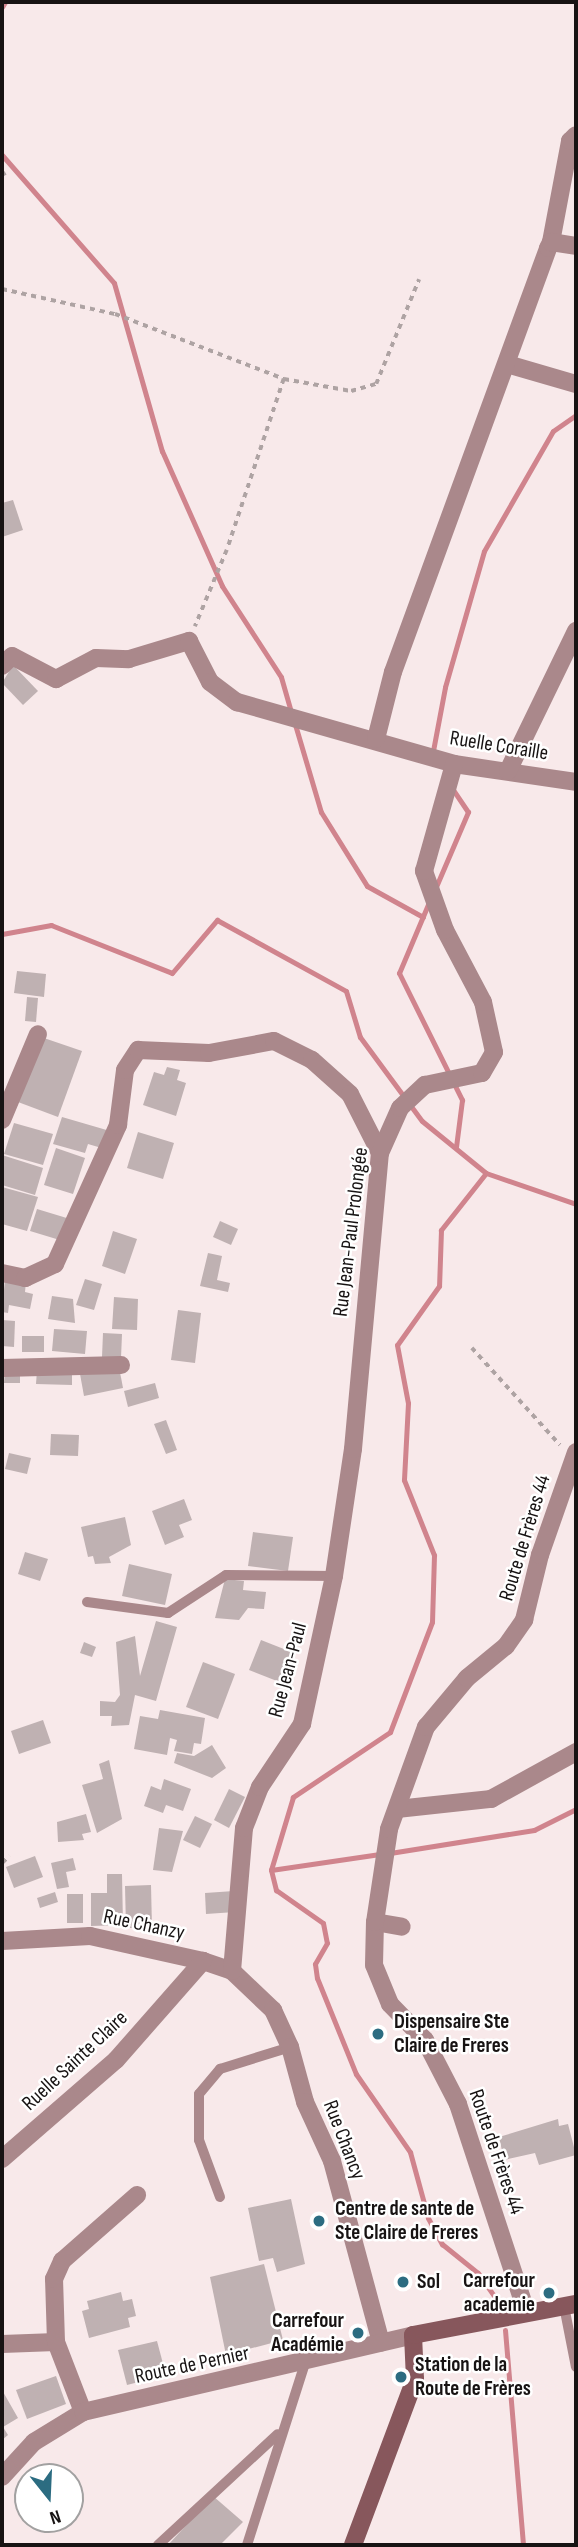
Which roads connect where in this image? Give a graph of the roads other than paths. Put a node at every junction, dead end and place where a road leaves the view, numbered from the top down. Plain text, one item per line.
1 (576, 135) edge
2 (551, 242) junction
3 (576, 246) edge
4 (507, 364) junction
5 (576, 384) edge
6 (576, 631) edge
7 (2, 666) edge
8 (376, 739) junction
9 (454, 764) junction
10 (508, 771) junction
11 (576, 782) edge
12 (38, 1034) dead end
13 (2, 1120) edge
14 (380, 1153) junction
15 (2, 1273) edge
16 (121, 1365) dead end
17 (2, 1368) edge
18 (575, 1456) edge
19 (334, 1576) junction
20 (87, 1602) dead end
21 (576, 1752) edge
22 (397, 1809) junction
23 (375, 1923) junction
24 (402, 1927) dead end
25 (2, 1941) edge
26 (203, 1961) junction
27 (232, 1971) junction
28 (290, 2047) junction
29 (2, 2159) edge
30 (137, 2195) dead end
31 (220, 2197) dead end
32 (570, 2305) edge
33 (526, 2311) junction
34 (413, 2335) junction
35 (56, 2342) junction
36 (382, 2343) junction
37 (3, 2345) edge
38 (305, 2363) junction
39 (576, 2367) edge
40 (83, 2412) junction
41 (280, 2432) junction
42 (2, 2477) edge
43 (158, 2545) edge
44 (247, 2545) edge
45 (353, 2545) edge

1 - 2 street
2 - 3 street
2 - 4 street
4 - 5 street
4 - 8 street
6 - 10 street
7 - 8 street, Ruelle Coraille
8 - 9 street, Ruelle Coraille
9 - 10 street, Ruelle Coraille
9 - 14 street, Rue Jean-Paul Prolongée
10 - 11 street, Ruelle Coraille
12 - 13 street
14 - 15 street
14 - 19 street, Rue Jean-Paul Prolongée
16 - 17 street
18 - 22 street, Route de Frères 44
19 - 20 lane
19 - 27 street, Rue Jean-Paul
21 - 22 street
22 - 23 street, Route de Frères 44
23 - 24 street
23 - 33 street, Route de Frères 44
25 - 26 street, Rue Chanzy
26 - 27 street, Rue Chanzy
26 - 29 street, Ruelle Sainte Claire
27 - 28 street, Rue Chancy
28 - 31 lane
28 - 36 street, Rue Chancy
30 - 35 street
32 - 33 main road
32 - 39 lane
33 - 34 main road
34 - 36 street, Route de Pernier
34 - 45 main road
35 - 37 street
35 - 40 street
36 - 38 street, Route de Pernier
38 - 40 street, Route de Pernier
38 - 41 lane
40 - 42 street, Route de Pernier
41 - 43 lane
41 - 44 lane

